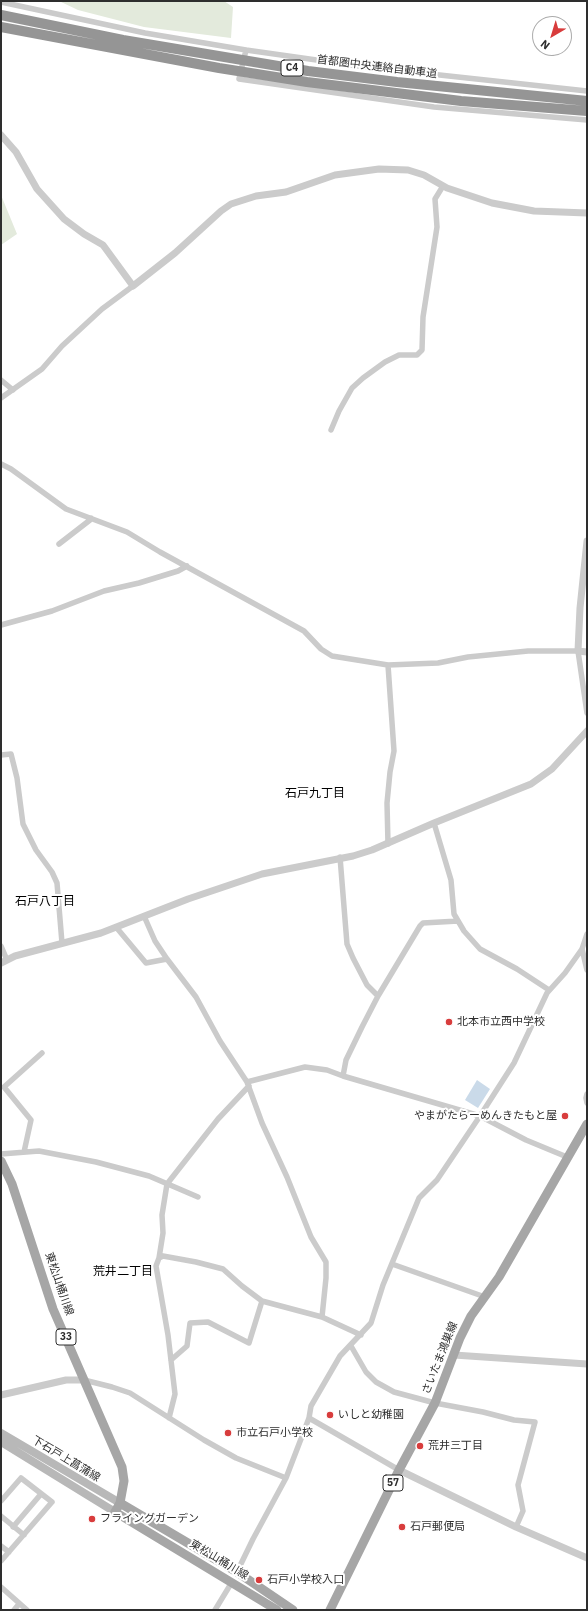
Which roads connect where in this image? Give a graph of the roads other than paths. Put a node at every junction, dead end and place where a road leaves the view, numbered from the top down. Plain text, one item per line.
1 (1, 2) edge
2 (1, 15) edge
3 (1, 27) edge
4 (246, 50) junction
5 (587, 91) edge
6 (587, 101) edge
7 (587, 112) edge
8 (587, 120) edge
9 (1, 135) edge
10 (443, 186) junction
11 (587, 213) edge
12 (133, 286) junction
13 (1, 380) edge
14 (13, 390) junction
15 (1, 398) edge
16 (331, 430) dead end
17 (1, 464) edge
18 (91, 518) junction
19 (587, 541) edge
20 (59, 544) dead end
21 (186, 566) junction
22 (1, 625) edge
23 (578, 651) junction
24 (587, 652) edge
25 (388, 665) junction
26 (587, 713) edge
27 (586, 733) edge
28 (1, 755) edge
29 (434, 822) junction
30 (388, 844) junction
31 (340, 857) junction
32 (144, 916) junction
33 (458, 921) junction
34 (116, 927) junction
35 (587, 934) edge
36 (62, 943) junction
37 (1, 946) edge
38 (582, 949) junction
39 (166, 959) junction
40 (4, 962) edge
41 (587, 970) edge
42 (549, 990) junction
43 (378, 996) junction
44 (42, 1053) dead end
45 (343, 1076) junction
46 (248, 1084) junction
47 (587, 1094) edge
48 (587, 1103) edge
49 (480, 1116) junction
50 (587, 1124) edge
51 (24, 1152) junction
52 (1, 1154) edge
53 (567, 1157) junction
54 (1, 1161) edge
55 (167, 1184) junction
56 (198, 1197) dead end
57 (159, 1258) junction
58 (392, 1264) junction
59 (485, 1297) junction
60 (262, 1301) junction
61 (322, 1317) junction
62 (361, 1334) junction
63 (350, 1346) junction
64 (454, 1355) junction
65 (171, 1360) junction
66 (587, 1364) edge
67 (84, 1380) junction
68 (1, 1395) edge
69 (435, 1403) junction
70 (169, 1418) junction
71 (309, 1418) junction
72 (1, 1433) edge
73 (1, 1442) edge
74 (399, 1470) junction
75 (286, 1478) junction
76 (41, 1494) junction
77 (1, 1501) edge
78 (120, 1503) junction
79 (115, 1512) junction
80 (1, 1516) edge
81 (13, 1527) junction
82 (516, 1527) junction
83 (24, 1535) junction
84 (1, 1546) edge
85 (9, 1552) junction
86 (587, 1558) edge
87 (1, 1561) edge
88 (237, 1572) junction
89 (232, 1582) junction
90 (1, 1587) edge
91 (20, 1604) junction
92 (14, 1610) edge
93 (27, 1610) edge
94 (215, 1610) edge
95 (277, 1610) edge
96 (293, 1610) edge
97 (330, 1610) edge

1 - 4 street
2 - 6 highway, 首都圏中央連絡自動車道 / C4, bridge
3 - 7 highway, C4, bridge
4 - 5 street
4 - 8 street
9 - 12 street
10 - 11 street
10 - 12 street
10 - 16 street
12 - 14 street
13 - 14 street
14 - 15 street
17 - 18 street
18 - 20 street
18 - 21 street
19 - 23 street
21 - 22 street
21 - 25 street
23 - 24 street
23 - 25 street
23 - 26 street
25 - 30 street
27 - 29 street
28 - 36 street
29 - 30 street
29 - 33 street
30 - 31 street
31 - 32 street
31 - 43 street
32 - 34 street
32 - 39 street
33 - 42 street
33 - 43 street
34 - 36 street
34 - 39 street
35 - 38 street
36 - 40 street
37 - 40 street
38 - 41 street
38 - 42 street
39 - 46 street
42 - 49 street
43 - 45 street
44 - 51 street
45 - 46 street
45 - 49 street
46 - 55 street
46 - 61 street
47 - 48 street
49 - 53 street
49 - 58 street
50 - 53 main road, さいたま鴻巣線 / 57
51 - 52 street
51 - 55 street
53 - 59 main road, さいたま鴻巣線 / 57
54 - 67 main road, 東松山桶川線 / 33
55 - 56 street
55 - 57 street
57 - 60 street
57 - 65 street
58 - 59 street
58 - 62 street
59 - 64 main road, さいたま鴻巣線 / 57
60 - 61 street
60 - 65 street
61 - 62 street
62 - 63 street
63 - 69 street
63 - 71 street
64 - 66 street
64 - 69 main road, さいたま鴻巣線 / 57
65 - 70 street
67 - 68 street
67 - 70 street
67 - 78 main road, 東松山桶川線 / 33
69 - 74 main road, さいたま鴻巣線 / 57
69 - 82 street
70 - 75 street
71 - 74 street
71 - 75 street
72 - 78 main road, 下石戸上菖蒲線
73 - 79 main road, 下石戸上菖蒲線
74 - 82 street
74 - 97 main road, さいたま鴻巣線 / 57
75 - 88 street
76 - 77 street
76 - 81 street
76 - 83 street
78 - 79 main road, 東松山桶川線 / 33
78 - 88 main road, 東松山桶川線
79 - 89 main road, 東松山桶川線
80 - 81 street
81 - 83 street
82 - 86 street
83 - 85 street
84 - 85 street
85 - 87 street
88 - 96 main road, 東松山桶川線
89 - 94 street
89 - 95 main road, 東松山桶川線
90 - 91 street
91 - 92 street
91 - 93 street

